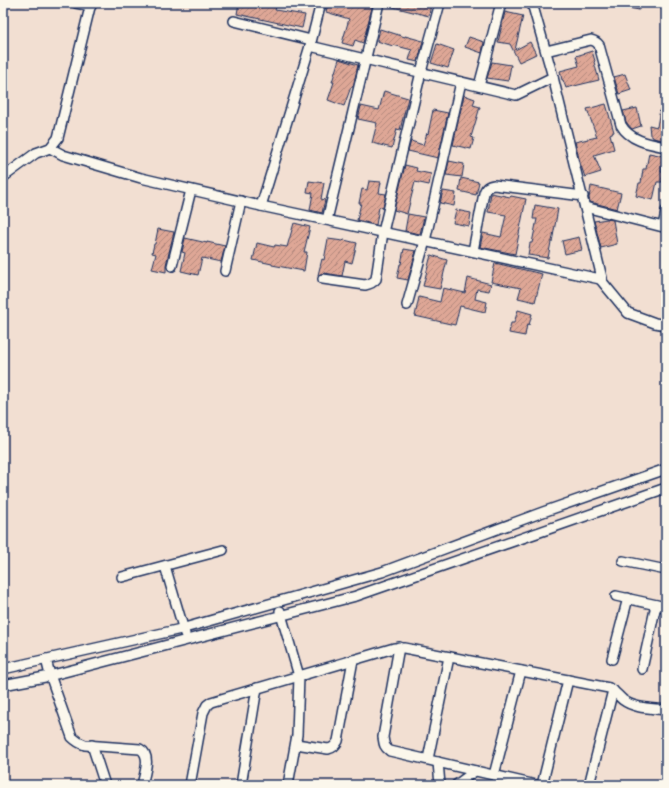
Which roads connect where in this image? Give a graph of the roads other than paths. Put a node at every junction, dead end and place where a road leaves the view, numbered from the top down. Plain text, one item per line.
1 (76, 3) edge
2 (321, 3) edge
3 (380, 3) edge
4 (440, 3) edge
5 (501, 3) edge
6 (532, 3) edge
7 (91, 4) edge
8 (234, 21) dead end
9 (310, 43) junction
10 (546, 51) junction
11 (367, 59) junction
12 (421, 72) junction
13 (553, 77) junction
14 (461, 82) junction
15 (479, 86) junction
16 (666, 147) edge
17 (50, 148) junction
18 (3, 176) edge
19 (191, 190) junction
20 (583, 196) junction
21 (241, 201) junction
22 (261, 206) junction
23 (585, 207) junction
24 (666, 211) edge
25 (327, 220) junction
26 (383, 232) junction
27 (425, 241) junction
28 (473, 251) junction
29 (172, 266) dead end
30 (225, 271) dead end
31 (323, 279) dead end
32 (600, 279) junction
33 (407, 305) dead end
34 (661, 324) edge
35 (666, 469) edge
36 (666, 488) edge
37 (224, 550) dead end
38 (441, 550) junction
39 (624, 561) dead end
40 (447, 564) junction
41 (165, 566) junction
42 (666, 570) edge
43 (122, 577) dead end
44 (616, 596) dead end
45 (628, 598) junction
46 (277, 602) junction
47 (656, 605) junction
48 (666, 607) edge
49 (281, 615) junction
50 (183, 628) junction
51 (187, 640) junction
52 (399, 648) junction
53 (449, 657) junction
54 (46, 659) junction
55 (353, 660) junction
56 (612, 660) dead end
57 (3, 669) edge
58 (642, 669) dead end
59 (521, 671) junction
60 (50, 675) junction
61 (299, 676) junction
62 (568, 680) junction
63 (3, 685) edge
64 (258, 688) junction
65 (613, 690) junction
66 (666, 710) edge
67 (296, 744) junction
68 (92, 745) junction
69 (428, 760) junction
70 (438, 762) junction
71 (476, 771) junction
72 (494, 775) junction
73 (666, 780) edge
74 (105, 785) edge
75 (142, 785) edge
76 (190, 785) edge
77 (241, 785) edge
78 (288, 785) edge
79 (440, 785) edge
80 (456, 785) edge
81 (536, 785) edge
82 (542, 785) edge
83 (589, 785) edge
84 (665, 785) edge

1 - 7 street
2 - 9 street
3 - 11 street
4 - 12 street
5 - 15 street
6 - 10 street
7 - 17 street
8 - 9 street
9 - 11 street
9 - 22 street
10 - 13 street
10 - 16 street
11 - 12 street
11 - 25 street
12 - 14 street
12 - 26 street
13 - 15 street
13 - 20 street
14 - 15 street
14 - 27 street
17 - 18 street
17 - 19 street
19 - 21 street
19 - 29 street
20 - 23 street
20 - 28 street
21 - 22 street
21 - 30 street
22 - 25 street
23 - 24 street
23 - 32 street
25 - 26 street
26 - 27 street
26 - 31 street
27 - 28 street
27 - 33 street
28 - 32 street
32 - 34 street
35 - 38 street
36 - 40 street
37 - 41 street
38 - 40 street
38 - 46 street
39 - 42 street
40 - 49 street
41 - 43 street
41 - 50 street
44 - 45 street
45 - 47 street
45 - 56 street
46 - 49 street
46 - 50 street
47 - 48 street
47 - 58 street
49 - 51 street
49 - 61 street
50 - 51 street
50 - 54 street
51 - 60 street
52 - 53 street
52 - 55 street
52 - 69 street
53 - 59 street
53 - 69 street
54 - 57 street
54 - 60 street
55 - 61 street
55 - 67 street
59 - 62 street
59 - 72 street
60 - 63 street
60 - 68 street
61 - 64 street
61 - 67 street
62 - 65 street
62 - 82 street
64 - 76 street
64 - 77 street
65 - 66 street
65 - 83 street
67 - 78 street
68 - 74 street
68 - 75 street
69 - 70 street
70 - 71 street
70 - 79 street
71 - 72 street
71 - 80 street
72 - 81 street
73 - 84 street

